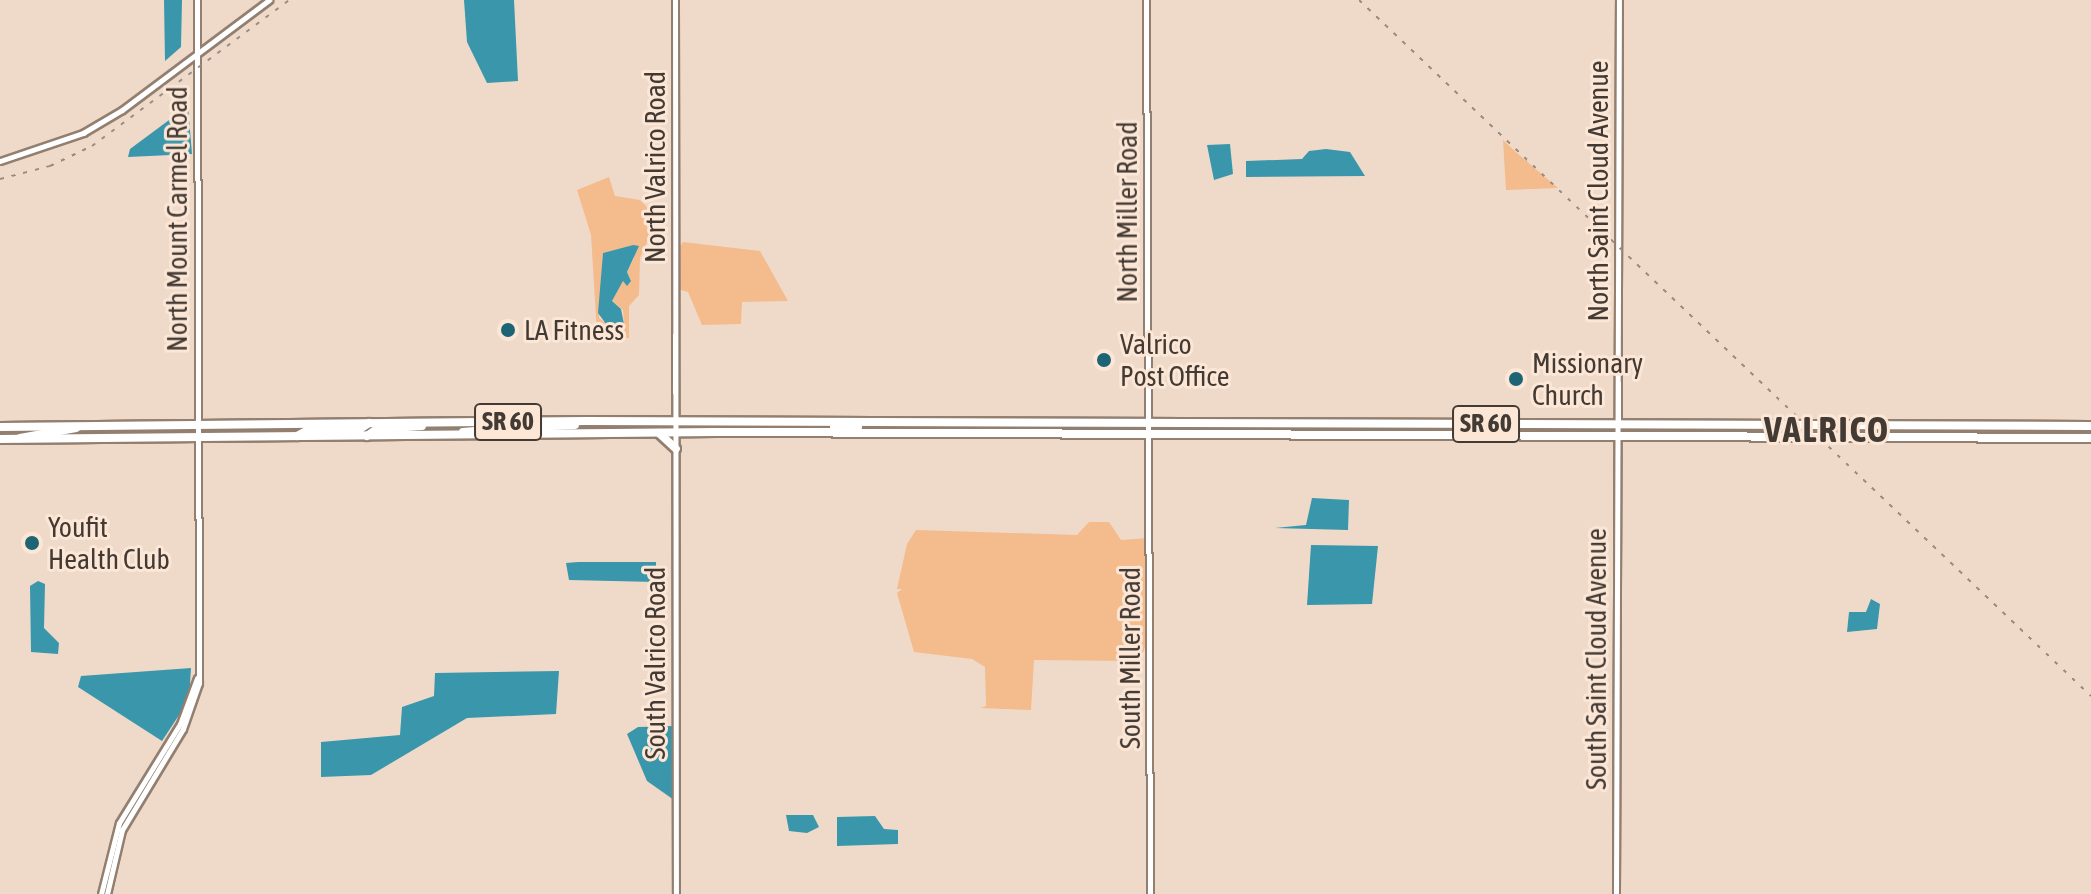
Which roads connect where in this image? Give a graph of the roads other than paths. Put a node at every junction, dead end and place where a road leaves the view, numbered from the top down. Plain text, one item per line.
1 (197, 0) edge
2 (269, 0) edge
3 (675, 0) edge
4 (1146, 0) edge
5 (1619, 0) edge
6 (197, 56) junction
7 (0, 161) edge
8 (587, 421) junction
9 (676, 421) junction
10 (430, 422) junction
11 (520, 422) junction
12 (874, 422) junction
13 (369, 423) junction
14 (1013, 423) junction
15 (1147, 423) junction
16 (197, 424) junction
17 (1356, 424) junction
18 (1432, 424) junction
19 (1616, 425) junction
20 (80, 426) junction
21 (2091, 426) edge
22 (0, 427) edge
23 (834, 427) dead end
24 (658, 433) junction
25 (676, 433) junction
26 (824, 433) junction
27 (520, 434) junction
28 (1013, 434) junction
29 (455, 435) junction
30 (1147, 435) junction
31 (1279, 435) junction
32 (1357, 435) junction
33 (296, 436) junction
34 (367, 436) junction
35 (1616, 436) junction
36 (197, 437) junction
37 (2091, 438) edge
38 (0, 439) edge
39 (19, 439) junction
40 (834, 444) dead end
41 (676, 449) junction
42 (104, 894) edge
43 (676, 894) edge
44 (1150, 894) edge
45 (1616, 894) edge

1 - 6 street, North Mount Carmel Road
2 - 6 street
3 - 9 street, North Valrico Road
4 - 15 street, North Miller Road
5 - 19 street, North Saint Cloud Avenue
6 - 7 street
6 - 16 street, North Mount Carmel Road
8 - 9 highway, SR 60
8 - 11 highway, SR 60
8 - 27 highway
9 - 12 highway, SR 60
9 - 25 street, North Valrico Road
10 - 11 highway, SR 60
10 - 13 highway, SR 60
10 - 34 highway
11 - 29 highway
12 - 14 highway, SR 60
12 - 23 highway
13 - 16 highway, SR 60
13 - 33 highway
14 - 15 highway, SR 60
14 - 28 highway
15 - 17 highway, SR 60
15 - 30 street, South Miller Road
16 - 20 highway, SR 60
16 - 36 street, North Mount Carmel Road
17 - 18 highway, SR 60
17 - 31 highway
18 - 19 highway, SR 60
18 - 32 highway
19 - 21 highway, SR 60
19 - 35 street, South Saint Cloud Avenue
20 - 22 highway, SR 60
20 - 39 highway
24 - 25 highway, SR 60
24 - 27 highway, SR 60
24 - 41 highway
25 - 26 highway, SR 60
25 - 41 street, South Valrico Road
26 - 28 highway, SR 60
26 - 40 highway
27 - 29 highway, SR 60
28 - 30 highway, SR 60
29 - 34 highway, SR 60
30 - 31 highway, SR 60
30 - 44 street, South Miller Road
31 - 32 highway, SR 60
32 - 35 highway, SR 60
33 - 34 highway, SR 60
33 - 36 highway, SR 60
35 - 37 highway, SR 60
35 - 45 street, South Saint Cloud Avenue
36 - 39 highway, SR 60
36 - 42 street, North Mount Carmel Road
38 - 39 highway, SR 60
41 - 43 street, South Valrico Road

